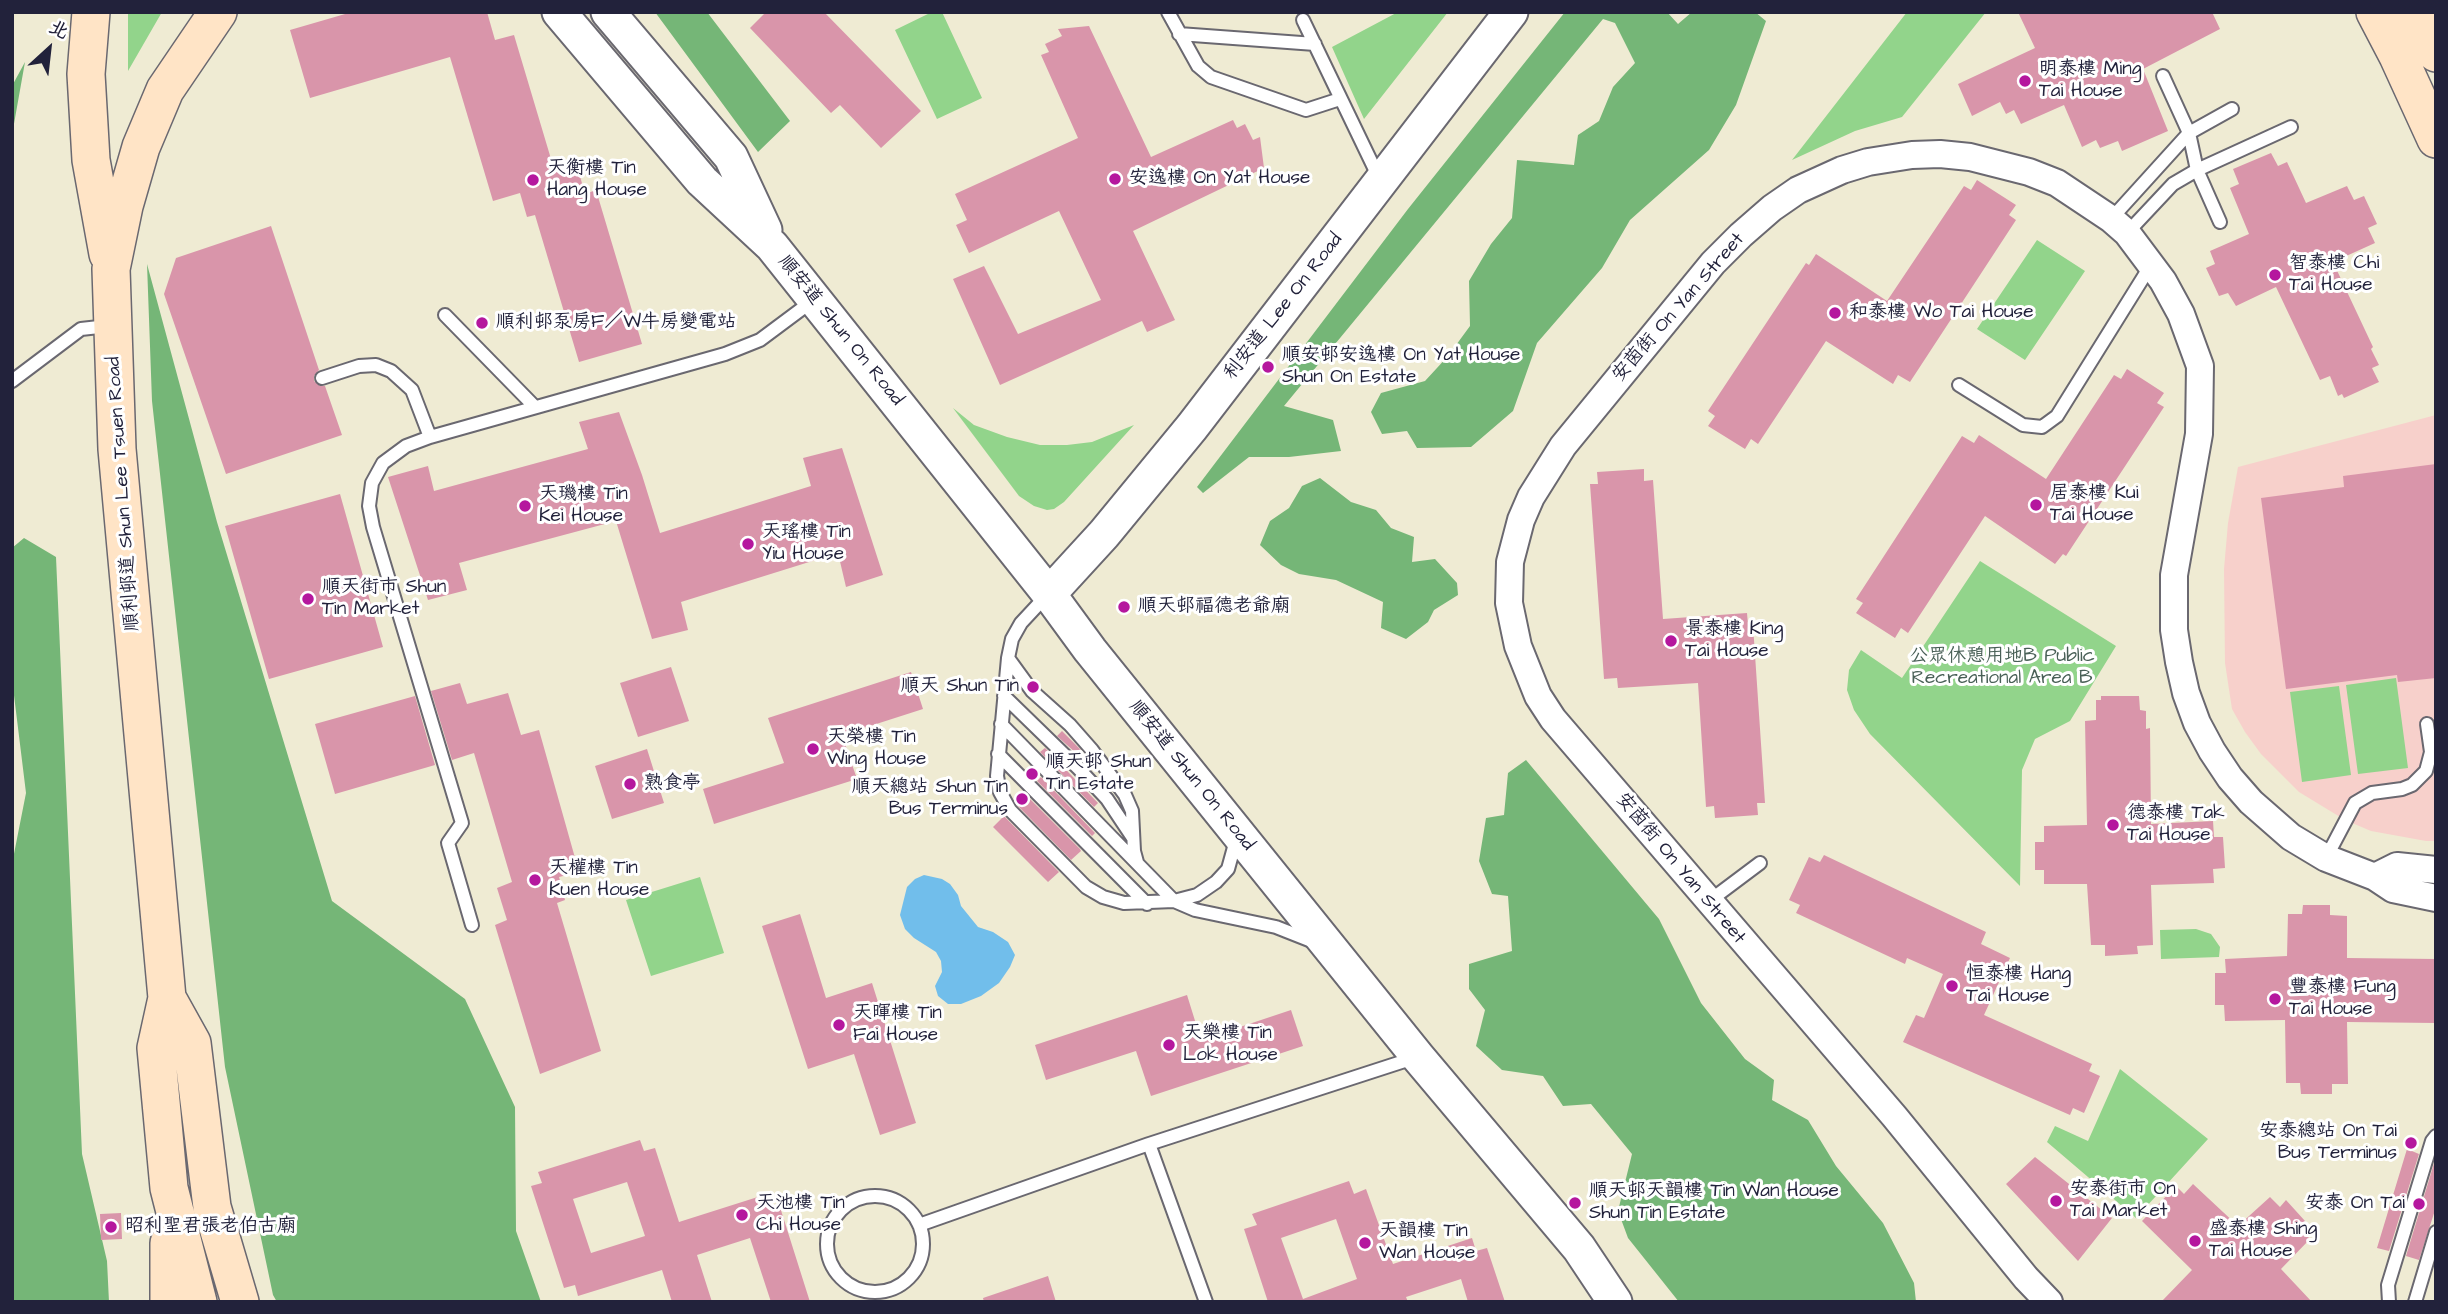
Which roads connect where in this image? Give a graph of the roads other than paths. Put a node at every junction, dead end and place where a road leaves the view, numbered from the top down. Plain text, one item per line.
1 (91, 12) edge
2 (218, 12) edge
3 (559, 12) edge
4 (608, 12) edge
5 (1168, 12) edge
6 (1511, 12) edge
7 (2375, 12) edge
8 (2415, 12) edge
9 (1303, 20) dead end
10 (1179, 34) junction
11 (1315, 44) junction
12 (2436, 53) edge
13 (2163, 76) dead end
14 (1339, 99) junction
15 (2232, 109) dead end
16 (2291, 127) dead end
17 (2189, 133) junction
18 (2436, 139) edge
19 (2197, 170) junction
20 (1380, 181) junction
21 (2220, 222) dead end
22 (2119, 226) junction
23 (772, 246) junction
24 (2151, 265) junction
25 (111, 268) junction
26 (815, 299) junction
27 (445, 315) dead end
28 (112, 325) junction
29 (322, 378) dead end
30 (12, 380) edge
31 (1959, 385) dead end
32 (536, 407) junction
33 (430, 437) junction
34 (1049, 594) junction
35 (1008, 658) junction
36 (1004, 695) junction
37 (1001, 724) junction
38 (2427, 724) dead end
39 (998, 754) junction
40 (1237, 832) junction
41 (1133, 838) junction
42 (2326, 858) junction
43 (1760, 863) dead end
44 (1138, 866) junction
45 (2436, 870) edge
46 (2375, 877) junction
47 (2436, 898) edge
48 (1174, 901) junction
49 (1708, 902) junction
50 (1147, 904) junction
51 (472, 925) dead end
52 (1335, 954) junction
53 (167, 998) junction
54 (1418, 1057) junction
55 (2436, 1136) edge
56 (1149, 1143) junction
57 (169, 1188) junction
58 (919, 1225) junction
59 (2436, 1232) edge
60 (891, 1296) edge
61 (169, 1302) edge
62 (198, 1302) edge
63 (240, 1302) edge
64 (1206, 1302) edge
65 (1615, 1302) edge
66 (2049, 1302) edge
67 (2389, 1302) edge
68 (2415, 1302) edge

1 - 25 main road
2 - 25 main road, 順利邨道 Shun Lee Tsuen Road
3 - 23 street, 順安道 Shun On Road
4 - 23 street, 順安道 Shun On Road
5 - 10 lane
6 - 20 street, 利安道 Lee On Road
7 - 18 main road
8 - 12 main road
9 - 11 lane
10 - 11 lane
10 - 14 lane
11 - 14 lane
13 - 17 lane
14 - 20 lane
15 - 17 lane
16 - 19 lane
17 - 19 lane
17 - 22 lane
19 - 21 lane
19 - 22 lane
20 - 34 street, 利安道 Lee On Road
22 - 24 street, 安茵街 On Yan Street
22 - 49 street, 安茵街 On Yan Street
23 - 26 street, 順安道 Shun On Road
24 - 31 lane
24 - 42 street, 安茵街 On Yan Street
25 - 28 main road, 順利邨道 Shun Lee Tsuen Road
26 - 32 lane
26 - 34 street, 順安道 Shun On Road
27 - 32 lane
28 - 30 lane
28 - 53 main road, 順利邨道 Shun Lee Tsuen Road
29 - 33 lane
32 - 33 lane
33 - 51 lane
34 - 35 lane
34 - 40 street, 順安道 Shun On Road
35 - 36 lane
35 - 41 lane
36 - 37 lane
36 - 41 lane
37 - 39 lane
37 - 44 lane
38 - 42 lane
39 - 50 lane
39 - 50 lane
40 - 48 lane
40 - 52 street, 順安道 Shun On Road
41 - 44 lane
42 - 46 street, 安茵街 On Yan Street
43 - 49 lane
44 - 48 lane
45 - 46 street
46 - 47 street, 安茵街 On Yan Street
48 - 50 lane
48 - 52 lane
49 - 66 street, 安茵街 On Yan Street
52 - 54 street, 順安道 Shun On Road
53 - 57 main road, 順利邨道 Shun Lee Tsuen Road
53 - 63 main road, 順利邨道 Shun Lee Tsuen Road
54 - 56 lane
54 - 65 street, 順安道 Shun On Road
55 - 67 lane
56 - 58 lane
56 - 64 lane
57 - 61 main road
57 - 62 main road, 順利邨道 Shun Lee Tsuen Road
58 - 60 lane
58 - 60 lane
59 - 68 lane

